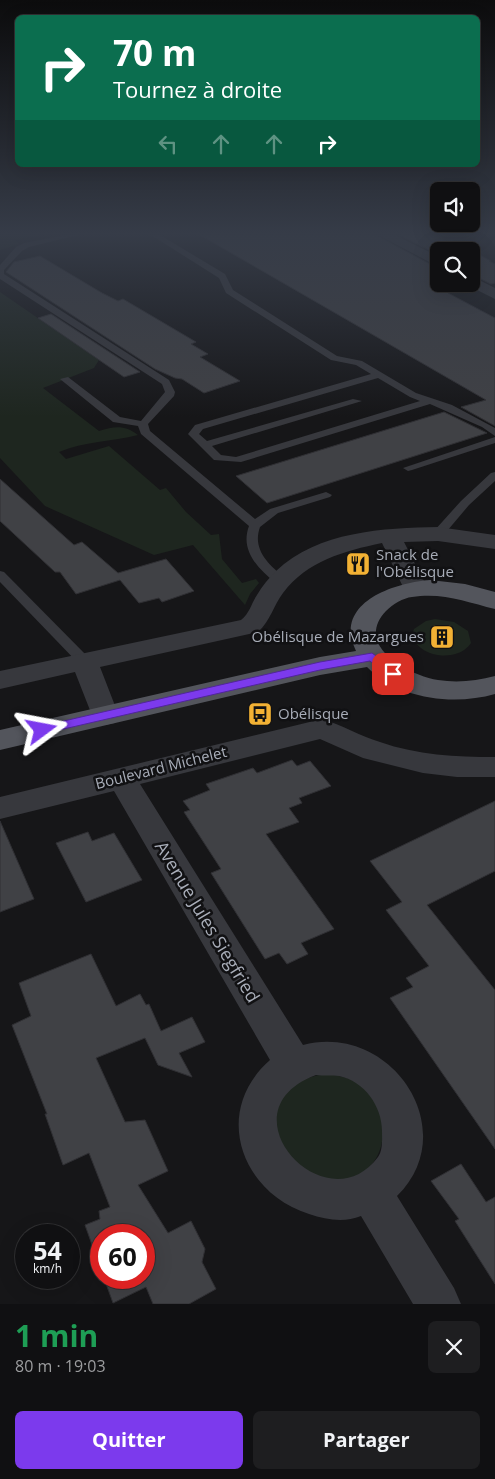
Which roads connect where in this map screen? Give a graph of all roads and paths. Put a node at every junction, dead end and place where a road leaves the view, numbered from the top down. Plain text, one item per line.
1 (32, 296) edge
2 (237, 296) edge
3 (379, 375) junction
4 (65, 379) dead end
5 (357, 401) dead end
6 (430, 401) junction
7 (143, 424) junction
8 (495, 434) edge
9 (495, 440) edge
10 (205, 445) junction
11 (408, 468) dead end
12 (495, 475) edge
13 (326, 495) dead end
14 (255, 525) junction
15 (438, 534) junction
16 (389, 535) junction
17 (495, 542) edge
18 (0, 575) edge
19 (280, 580) junction
20 (416, 589) junction
21 (489, 594) edge
22 (372, 657) junction
23 (85, 662) junction
24 (0, 680) edge
25 (495, 685) edge
26 (104, 716) junction
27 (0, 740) edge
28 (495, 767) edge
29 (121, 778) junction
30 (0, 808) edge
31 (294, 1065) junction
32 (370, 1192) junction
33 (438, 1304) edge

1 - 7 lane
2 - 3 lane
3 - 6 lane
3 - 10 lane
4 - 7 lane
5 - 10 lane
6 - 8 lane
6 - 10 lane
7 - 14 lane
9 - 11 lane
12 - 15 lane
13 - 14 lane
14 - 19 lane
15 - 16 street
15 - 17 street
16 - 19 street
16 - 20 street
18 - 23 lane
19 - 23 street
20 - 21 main road
20 - 22 main road
22 - 25 main road
22 - 26 main road
23 - 24 street
23 - 26 street
26 - 27 main road
28 - 29 street, Boulevard Michelet
29 - 30 street, Boulevard Michelet
29 - 31 street, Avenue Jules Siegfried
31 - 32 street
31 - 32 street
32 - 33 street

